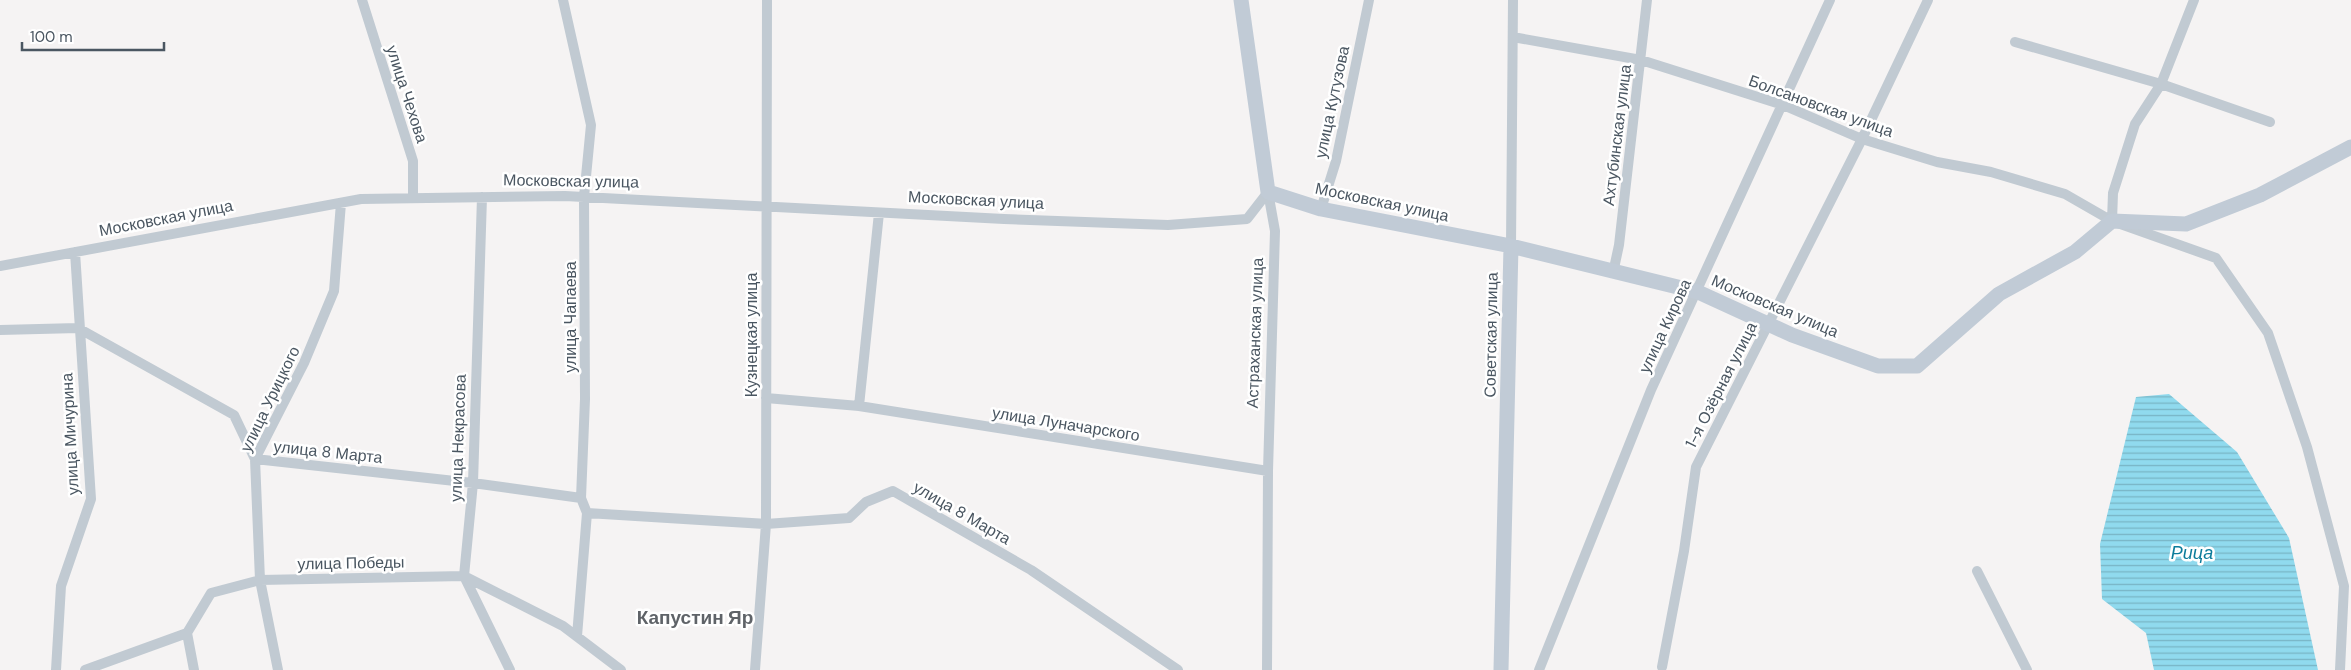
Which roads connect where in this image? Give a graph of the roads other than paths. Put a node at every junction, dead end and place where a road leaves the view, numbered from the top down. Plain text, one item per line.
1 (362, 0) edge
2 (564, 0) edge
3 (767, 0) edge
4 (1241, 0) edge
5 (1369, 0) edge
6 (1513, 0) edge
7 (1646, 0) edge
8 (1830, 0) edge
9 (1928, 0) edge
10 (2194, 0) edge
11 (1513, 37) junction
12 (2015, 42) dead end
13 (1641, 60) junction
14 (2161, 84) junction
15 (1783, 105) junction
16 (2270, 122) dead end
17 (1862, 139) junction
18 (2351, 146) edge
19 (1268, 192) junction
20 (482, 197) junction
21 (584, 197) junction
22 (413, 198) junction
23 (341, 203) junction
24 (766, 206) junction
25 (1321, 209) junction
26 (879, 213) junction
27 (2112, 221) junction
28 (1511, 246) junction
29 (75, 252) junction
30 (0, 266) edge
31 (1612, 273) junction
32 (1698, 292) junction
33 (1769, 325) junction
34 (78, 328) junction
35 (0, 330) edge
36 (766, 398) junction
37 (859, 406) junction
38 (255, 459) junction
39 (1268, 471) junction
40 (472, 483) junction
41 (581, 498) junction
42 (587, 514) junction
43 (766, 524) junction
44 (1977, 571) dead end
45 (464, 576) junction
46 (260, 580) junction
47 (187, 633) junction
48 (577, 636) junction
49 (1662, 667) dead end
50 (56, 670) edge
51 (85, 670) edge
52 (194, 670) edge
53 (278, 670) edge
54 (510, 670) edge
55 (621, 670) edge
56 (756, 670) edge
57 (1178, 670) edge
58 (1267, 670) edge
59 (1501, 670) edge
60 (1539, 670) edge
61 (2027, 670) edge
62 (2340, 670) edge

1 - 22 street, улица Чехова
2 - 21 street, улица Чапаева
3 - 24 street, Кузнецкая улица
4 - 19 street, Астраханская улица
5 - 25 street, улица Кутузова
6 - 11 street, Советская улица
7 - 13 street, Ахтубинская улица
8 - 15 street, улица Кирова
9 - 17 street, 1-я Озёрная улица
10 - 14 street
11 - 13 street, Болсановская улица
11 - 28 street, Советская улица
12 - 14 street
13 - 15 street, Болсановская улица
13 - 31 street, Ахтубинская улица
14 - 16 street
14 - 27 street
15 - 17 street, Болсановская улица
15 - 32 street, улица Кирова
17 - 27 street, Болсановская улица
17 - 33 street, 1-я Озёрная улица
18 - 27 street
19 - 25 street, Московская улица
19 - 26 street, Московская улица
19 - 39 street, Астраханская улица
20 - 21 street, Московская улица
20 - 22 street, Московская улица
20 - 40 street, улица Некрасова
21 - 24 street, Московская улица
21 - 41 street, улица Чапаева
22 - 23 street, Московская улица
23 - 29 street, Московская улица
23 - 38 street, улица Урицкого
24 - 26 street, Московская улица
24 - 36 street, Кузнецкая улица
25 - 28 street, Московская улица
26 - 37 street
27 - 33 street, Московская улица
27 - 62 street, Болсановская улица
28 - 31 street, Московская улица
28 - 59 street, Советская улица
29 - 30 street, Московская улица
29 - 34 street, улица Мичурина
31 - 32 street, Московская улица
32 - 33 street, Московская улица
32 - 60 street, улица Кирова
33 - 49 street, 1-я Озёрная улица
34 - 35 street
34 - 38 street, улица 8 Марта
34 - 50 street, улица Мичурина
36 - 37 street, улица Луначарского
36 - 43 street, Кузнецкая улица
37 - 39 street, улица Луначарского
38 - 40 street, улица 8 Марта
38 - 46 street, улица Урицкого
39 - 58 street, Астраханская улица
40 - 41 street, улица 8 Марта
40 - 45 street, улица Некрасова
41 - 42 street, улица Чапаева
42 - 43 street, улица 8 Марта
42 - 48 street, улица Чапаева
43 - 56 street, Кузнецкая улица
43 - 57 street, улица 8 Марта
44 - 61 street
45 - 46 street, улица Победы
45 - 48 street, улица Победы
45 - 54 street
46 - 47 street, улица Победы
46 - 53 street, улица Урицкого
47 - 51 street
47 - 52 street
48 - 55 street, улица Победы

